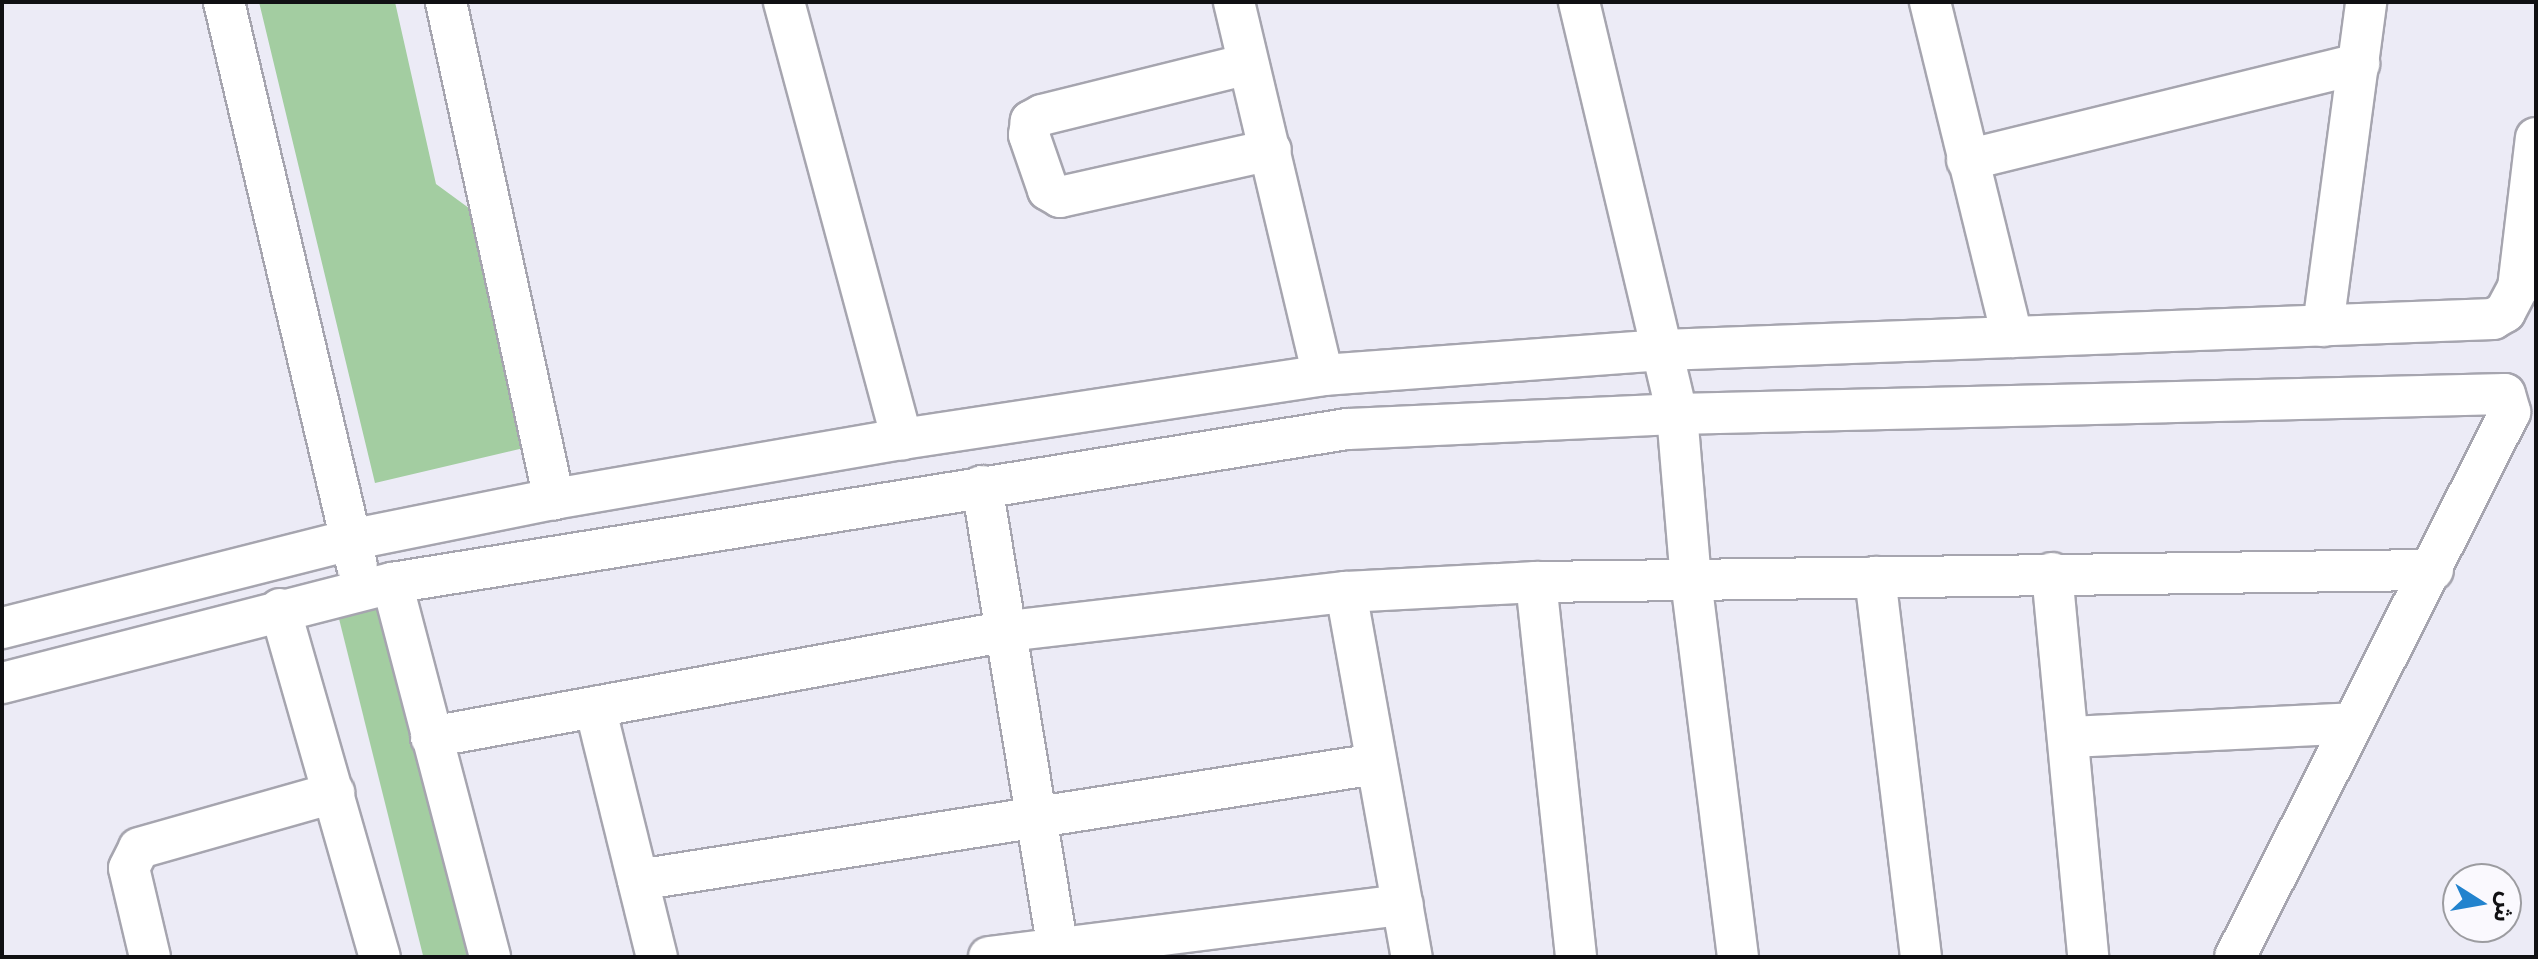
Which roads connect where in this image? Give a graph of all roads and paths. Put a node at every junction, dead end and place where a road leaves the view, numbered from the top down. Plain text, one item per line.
1 (224, 2) edge
2 (446, 2) edge
3 (784, 2) edge
4 (1234, 2) edge
5 (1579, 2) edge
6 (1930, 2) edge
7 (2366, 2) edge
8 (1248, 64) junction
9 (2359, 64) junction
10 (2536, 138) edge
11 (1271, 150) junction
12 (1967, 160) junction
13 (2323, 326) junction
14 (2012, 337) junction
15 (1663, 350) junction
16 (1323, 375) junction
17 (1677, 414) junction
18 (902, 439) junction
19 (982, 486) junction
20 (554, 499) junction
21 (350, 540) junction
22 (301, 551) junction
23 (2433, 570) junction
24 (2052, 573) junction
25 (1875, 577) junction
26 (1691, 580) junction
27 (1536, 582) junction
28 (378, 586) junction
29 (1346, 592) junction
30 (297, 604) junction
31 (2, 628) edge
32 (1008, 631) junction
33 (2, 683) edge
34 (595, 707) junction
35 (2353, 723) junction
36 (431, 737) junction
37 (2070, 737) junction
38 (1375, 764) junction
39 (334, 793) junction
40 (1037, 817) junction
41 (638, 880) junction
42 (1403, 905) junction
43 (1058, 951) edge
44 (150, 957) edge
45 (380, 957) edge
46 (490, 957) edge
47 (657, 957) edge
48 (989, 957) edge
49 (1412, 957) edge
50 (1576, 957) edge
51 (1738, 957) edge
52 (1921, 957) edge
53 (2088, 957) edge
54 (2235, 957) edge

1 - 21 street
2 - 20 street
3 - 18 street
4 - 8 street
5 - 15 street
6 - 12 street
7 - 9 street
8 - 11 street
8 - 11 street
9 - 12 street
9 - 13 street
10 - 13 street
11 - 16 street
12 - 14 street
13 - 14 street
14 - 15 street
15 - 16 street
15 - 17 street
16 - 18 street
17 - 19 street
17 - 23 street
17 - 26 street
18 - 20 street
19 - 28 street
19 - 32 street
20 - 21 street
21 - 22 street
21 - 28 street
22 - 30 street
22 - 31 street
23 - 24 street
23 - 35 street
24 - 25 street
24 - 37 street
25 - 26 street
25 - 52 street
26 - 27 street
26 - 51 street
27 - 29 street
27 - 50 street
28 - 30 street
28 - 36 street
29 - 32 street
29 - 38 street
30 - 33 street
30 - 39 street
32 - 34 street
32 - 40 street
34 - 36 street
34 - 41 street
35 - 37 street
35 - 54 street
36 - 46 street
37 - 53 street
38 - 40 street
38 - 42 street
39 - 44 street
39 - 45 street
40 - 41 street
40 - 43 street
41 - 47 street
42 - 43 street
42 - 49 street
43 - 48 street

